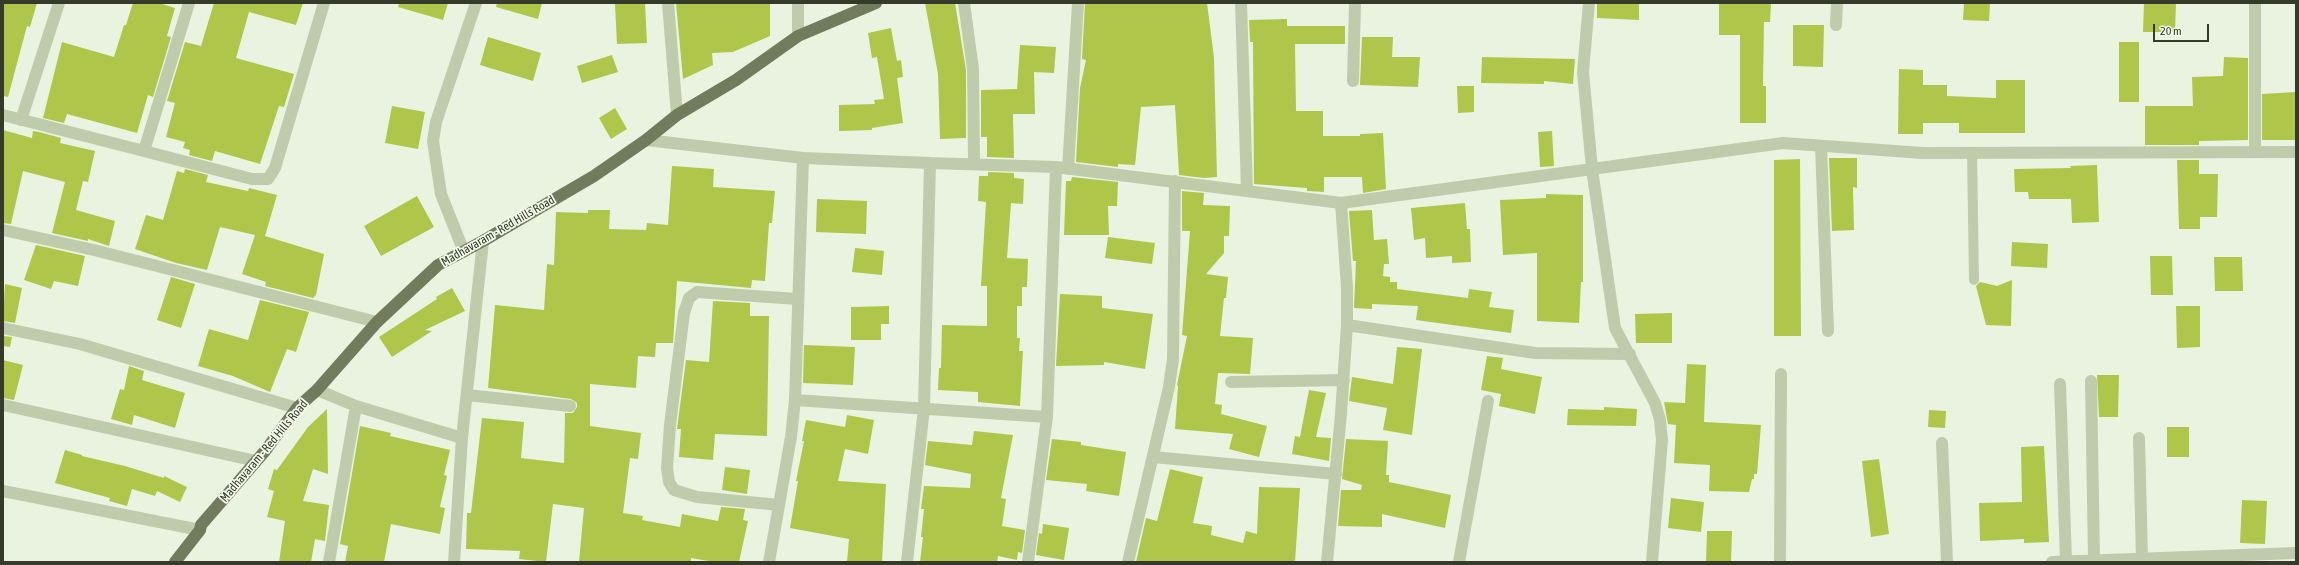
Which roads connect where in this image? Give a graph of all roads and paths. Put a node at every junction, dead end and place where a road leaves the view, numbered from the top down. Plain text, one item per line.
1 (59, 3) edge
2 (189, 3) edge
3 (324, 3) edge
4 (476, 3) edge
5 (668, 3) edge
6 (798, 3) edge
7 (876, 3) edge
8 (964, 3) edge
9 (1078, 3) edge
10 (1241, 3) edge
11 (1355, 3) edge
12 (1589, 3) edge
13 (1837, 3) edge
14 (2255, 3) edge
15 (1836, 25) dead end
16 (798, 36) junction
17 (1353, 81) dead end
18 (3, 115) edge
19 (677, 116) junction
20 (21, 120) junction
21 (646, 140) junction
22 (1821, 146) junction
23 (144, 151) junction
24 (2255, 151) junction
25 (1972, 152) junction
26 (2296, 152) edge
27 (803, 158) junction
28 (930, 163) junction
29 (974, 163) junction
30 (1062, 168) junction
31 (1592, 169) junction
32 (1175, 181) junction
33 (1246, 190) junction
34 (1341, 203) junction
35 (3, 230) edge
36 (483, 241) junction
37 (464, 252) junction
38 (1974, 280) dead end
39 (797, 299) junction
40 (377, 322) junction
41 (1347, 325) junction
42 (3, 328) edge
43 (1828, 331) dead end
44 (1630, 354) junction
45 (1781, 374) dead end
46 (1344, 380) junction
47 (2091, 381) dead end
48 (1230, 382) dead end
49 (2060, 384) dead end
50 (317, 390) junction
51 (467, 395) junction
52 (795, 400) junction
53 (1488, 401) dead end
54 (3, 405) edge
55 (356, 406) junction
56 (570, 406) dead end
57 (298, 408) junction
58 (924, 408) junction
59 (1047, 417) junction
60 (462, 438) junction
61 (2139, 438) dead end
62 (1942, 443) dead end
63 (1153, 457) junction
64 (256, 461) junction
65 (1336, 474) junction
66 (3, 491) edge
67 (779, 505) junction
68 (200, 530) junction
69 (2296, 553) edge
70 (2142, 558) junction
71 (2226, 559) edge
72 (2094, 560) junction
73 (2072, 561) edge
74 (175, 562) edge
75 (329, 562) edge
76 (454, 562) edge
77 (769, 562) edge
78 (907, 562) edge
79 (1028, 562) edge
80 (1128, 562) edge
81 (1327, 562) edge
82 (1459, 562) edge
83 (1652, 562) edge
84 (1780, 562) edge
85 (1947, 562) edge
86 (2052, 562) edge

1 - 20 street
2 - 23 street
3 - 23 street
4 - 37 street
5 - 19 street
6 - 16 street
7 - 16 main road, Madhavaram - Red Hills Road
8 - 29 street
9 - 30 street
10 - 33 street
11 - 17 street
12 - 31 street
13 - 15 street
14 - 24 street
16 - 19 main road, Madhavaram - Red Hills Road
18 - 20 street
19 - 21 main road, Madhavaram - Red Hills Road
20 - 23 street
21 - 27 street
21 - 36 main road, Madhavaram - Red Hills Road
22 - 25 street
22 - 31 street
22 - 43 street
24 - 25 street
24 - 26 street
25 - 38 lane
27 - 28 street
27 - 39 street
28 - 29 street
28 - 58 street
29 - 30 street
30 - 32 street
30 - 59 street
31 - 34 street
31 - 44 street
32 - 33 street
32 - 63 street
33 - 34 street
34 - 41 street
35 - 40 street
36 - 37 main road, Madhavaram - Red Hills Road
36 - 51 street
37 - 40 main road, Madhavaram - Red Hills Road
39 - 52 street
39 - 67 street
40 - 50 main road, Madhavaram - Red Hills Road
41 - 44 street
41 - 46 street
42 - 57 street
44 - 83 street
45 - 84 street
46 - 48 street
46 - 65 street
47 - 72 street
49 - 73 street
50 - 55 street
50 - 57 main road, Madhavaram - Red Hills Road
51 - 56 street
51 - 60 street
52 - 58 street
52 - 67 street
53 - 82 street
54 - 64 street
55 - 60 street
55 - 75 street
57 - 64 main road, Madhavaram - Red Hills Road
58 - 59 street
58 - 78 street
59 - 79 street
60 - 76 street
61 - 70 street
62 - 85 street
63 - 65 street
63 - 80 street
64 - 68 main road, Madhavaram - Red Hills Road
65 - 81 street
66 - 68 street
67 - 77 street
68 - 74 main road, Madhavaram - Red Hills Road
69 - 71 street
70 - 71 street
70 - 72 street
72 - 73 street
73 - 86 street

